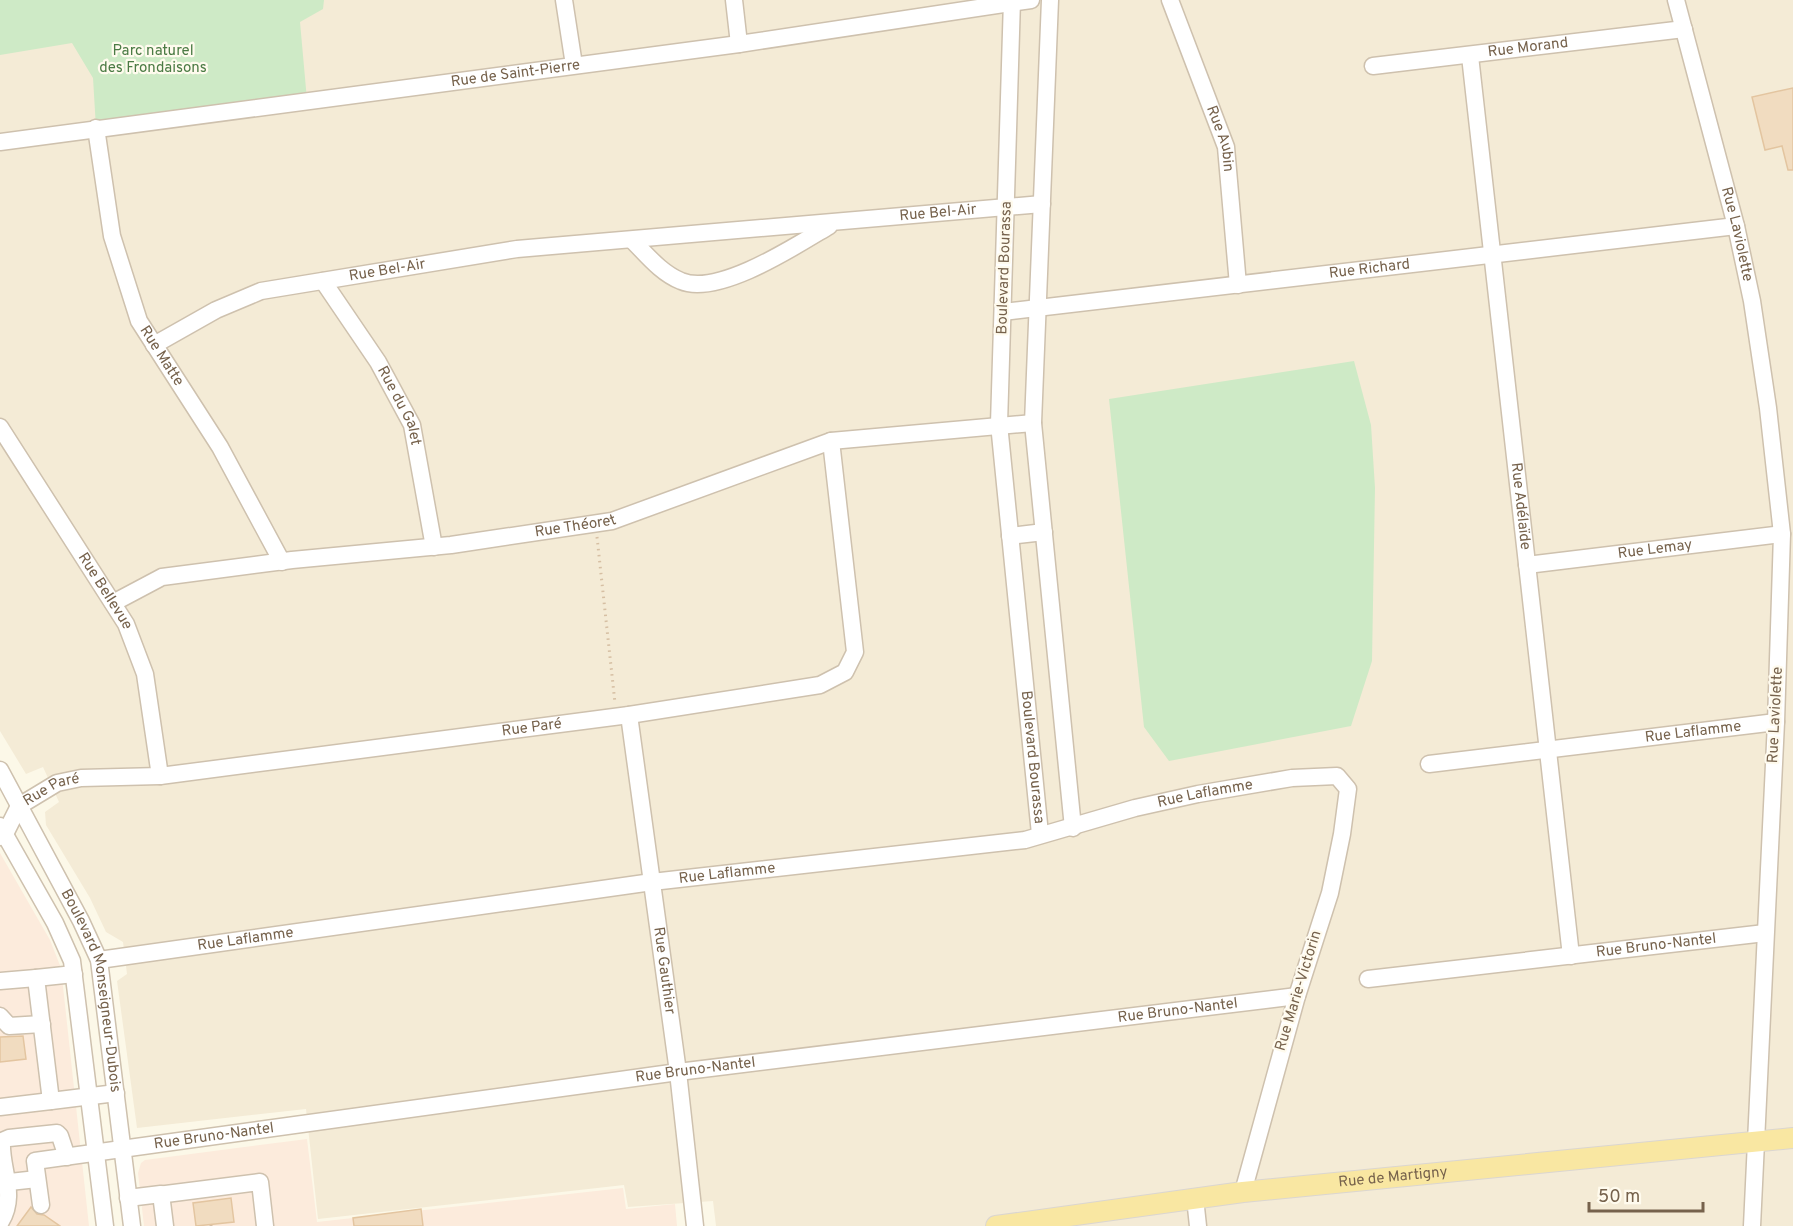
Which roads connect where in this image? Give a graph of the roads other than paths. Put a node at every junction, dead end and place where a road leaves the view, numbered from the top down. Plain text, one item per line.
1 (564, 0) edge
2 (734, 0) edge
3 (1031, 0) edge
4 (1050, 0) edge
5 (1170, 0) edge
6 (1676, 0) edge
7 (1012, 1) edge
8 (1684, 29) junction
9 (739, 44) junction
10 (1470, 56) junction
11 (574, 65) junction
12 (1373, 66) dead end
13 (96, 128) junction
14 (0, 142) edge
15 (1042, 204) junction
16 (1008, 207) junction
17 (836, 223) junction
18 (1736, 226) junction
19 (632, 240) junction
20 (1492, 255) junction
21 (323, 281) junction
22 (1238, 285) junction
23 (1036, 308) junction
24 (1004, 312) junction
25 (154, 345) junction
26 (1033, 423) junction
27 (999, 426) junction
28 (0, 427) edge
29 (831, 441) junction
30 (1044, 532) junction
31 (1782, 534) junction
32 (1010, 536) junction
33 (434, 547) junction
34 (282, 562) junction
35 (1527, 565) junction
36 (113, 603) junction
37 (623, 716) junction
38 (1776, 723) junction
39 (1545, 750) junction
40 (1429, 764) dead end
41 (0, 770) edge
42 (160, 776) junction
43 (1348, 789) joint
44 (19, 806) junction
45 (1073, 828) junction
46 (2, 832) edge
47 (1040, 834) junction
48 (652, 882) junction
49 (1765, 933) junction
50 (1570, 956) junction
51 (99, 960) junction
52 (74, 974) junction
53 (36, 978) junction
54 (1368, 979) dead end
55 (0, 981) edge
56 (1297, 996) junction
57 (0, 1016) edge
58 (42, 1024) junction
59 (678, 1072) junction
60 (116, 1093) junction
61 (89, 1096) junction
62 (51, 1101) junction
63 (0, 1107) edge
64 (1793, 1138) edge
65 (1754, 1142) junction
66 (122, 1149) junction
67 (96, 1154) junction
68 (67, 1157) junction
69 (37, 1179) junction
70 (2, 1183) edge
71 (1243, 1192) junction
72 (158, 1195) junction
73 (1195, 1197) junction
74 (128, 1198) junction
75 (41, 1205) dead end
76 (0, 1223) edge
77 (105, 1226) edge
78 (132, 1226) edge
79 (165, 1226) edge
80 (265, 1226) edge
81 (695, 1226) edge
82 (996, 1226) edge
83 (1198, 1226) edge
84 (1752, 1226) edge

1 - 11 street
2 - 9 street
3 - 7 street, Rue de Saint-Pierre
4 - 15 street
5 - 22 street, Rue Aubin
6 - 8 street, Rue Laviolette
7 - 9 street, Rue de Saint-Pierre
7 - 16 street, Boulevard Bourassa
8 - 10 street, Rue Morand
8 - 18 street, Rue Laviolette
9 - 11 street, Rue de Saint-Pierre
10 - 12 street, Rue Morand
10 - 20 street, Rue Adélaïde
11 - 13 street, Rue de Saint-Pierre
13 - 14 street, Rue de Saint-Pierre
13 - 25 street, Rue Matte
15 - 16 street, Rue Bel-Air
15 - 23 street
16 - 17 street, Rue Bel-Air
16 - 24 street, Boulevard Bourassa
17 - 19 street, Rue Bel-Air
17 - 19 street, Rue Bel-Air
18 - 20 street, Rue Richard
18 - 31 street, Rue Laviolette
19 - 21 street, Rue Bel-Air
20 - 22 street, Rue Richard
20 - 35 street, Rue Adélaïde
21 - 25 street, Rue Bel-Air
21 - 33 street, Rue du Galet
22 - 23 street, Rue Richard
23 - 24 street, Rue Richard
23 - 26 street
24 - 27 street, Boulevard Bourassa
25 - 34 street, Rue Matte
26 - 27 street, Rue Théoret
26 - 30 street
27 - 29 street, Rue Théoret
27 - 32 street, Boulevard Bourassa
28 - 36 street, Rue Bellevue
29 - 33 street, Rue Théoret
29 - 37 street, Rue Paré
30 - 32 street
30 - 45 street
31 - 35 street, Rue Lemay
31 - 38 street, Rue Laviolette
32 - 47 street, Boulevard Bourassa
33 - 34 street, Rue Théoret
34 - 36 street, Rue Théoret
35 - 39 street, Rue Adélaïde
36 - 42 street, Rue Bellevue
37 - 42 street, Rue Paré
37 - 48 street, Rue Gauthier
38 - 39 street, Rue Laflamme
38 - 49 street, Rue Laviolette
39 - 40 street, Rue Laflamme
39 - 50 street, Rue Adélaïde
41 - 44 street, Boulevard Monseigneur-Dubois
42 - 44 street, Rue Paré
43 - 45 street, Rue Laflamme
43 - 56 street, Rue Marie-Victorin
44 - 46 street, Rue Paré
44 - 51 street, Boulevard Monseigneur-Dubois
45 - 47 street, Rue Laflamme
46 - 52 street, Boulevard Monseigneur-Dubois
47 - 48 street, Rue Laflamme
48 - 51 street, Rue Laflamme
48 - 59 street, Rue Gauthier
49 - 50 street, Rue Bruno-Nantel
49 - 65 street, Rue Laviolette
50 - 54 street, Rue Bruno-Nantel
51 - 60 street, Boulevard Monseigneur-Dubois
52 - 53 street
52 - 61 street, Boulevard Monseigneur-Dubois
53 - 55 street
53 - 58 street
56 - 59 street, Rue Bruno-Nantel
56 - 71 street, Rue Marie-Victorin
57 - 58 street
58 - 62 street
59 - 66 street, Rue Bruno-Nantel
59 - 81 street, Rue Gauthier
60 - 61 street
60 - 66 street, Boulevard Monseigneur-Dubois
61 - 62 street
61 - 67 street, Boulevard Monseigneur-Dubois
62 - 63 street
64 - 65 main road, Rue de Martigny
65 - 71 main road, Rue de Martigny
65 - 84 street, Rue Laviolette
66 - 67 street, Rue Bruno-Nantel
66 - 74 street, Boulevard Monseigneur-Dubois
67 - 68 street, Rue Bruno-Nantel
67 - 77 street, Boulevard Monseigneur-Dubois
68 - 69 street, Rue Bruno-Nantel
68 - 70 street
69 - 70 street
69 - 75 street
70 - 76 street
71 - 73 main road, Rue de Martigny
72 - 74 street
72 - 79 street
72 - 80 street
73 - 82 main road, Rue de Martigny
73 - 83 street
74 - 78 street, Boulevard Monseigneur-Dubois

